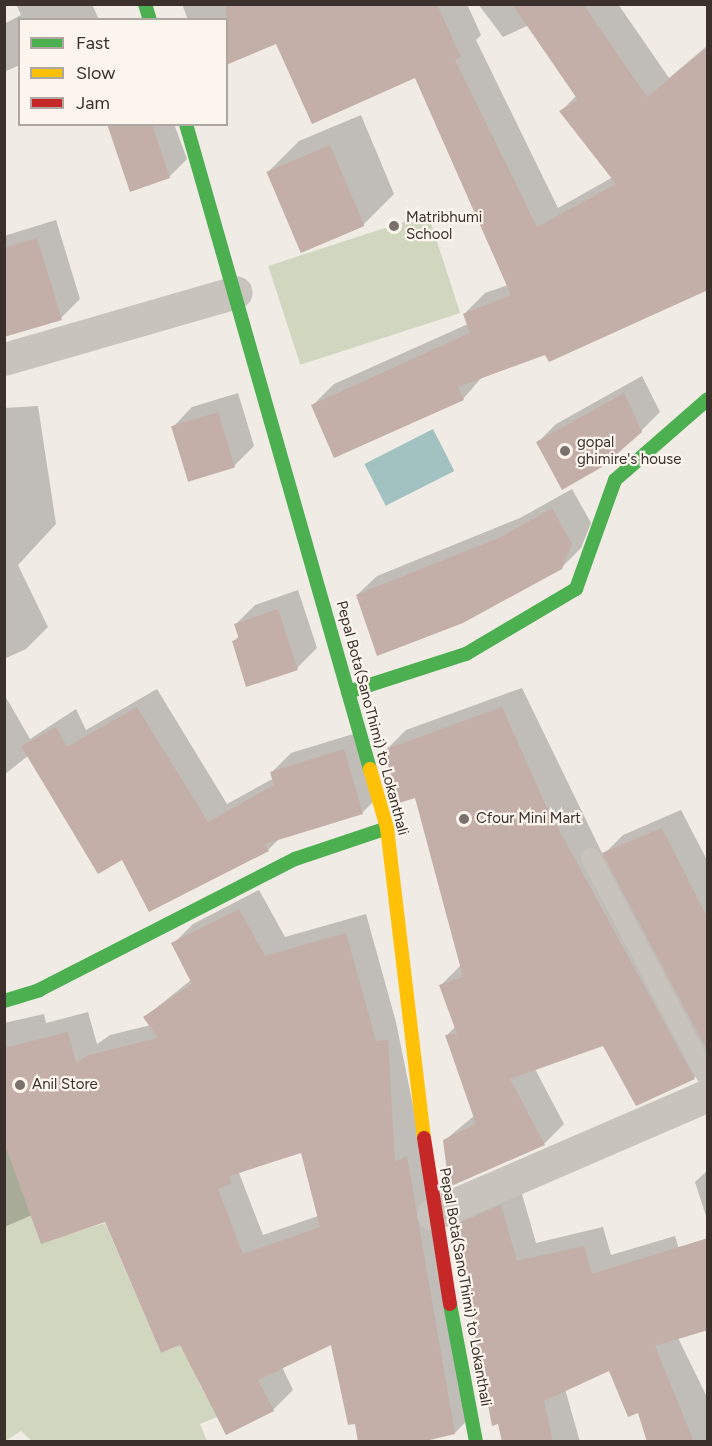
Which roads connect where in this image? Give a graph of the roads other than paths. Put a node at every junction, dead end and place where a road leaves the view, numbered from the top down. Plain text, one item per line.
1 (187, 126) edge
2 (236, 292) junction
3 (4, 359) edge
4 (708, 399) edge
5 (348, 692) junction
6 (387, 828) junction
7 (591, 858) dead end
8 (4, 1001) edge
9 (708, 1079) edge
10 (708, 1095) edge
11 (433, 1214) junction
12 (476, 1442) edge

1 - 2 main road, Pepal Bota(SanoThimi) to Lokanthali
2 - 3 street
2 - 5 main road, Pepal Bota(SanoThimi) to Lokanthali
4 - 5 main road
5 - 6 main road, Pepal Bota(SanoThimi) to Lokanthali
6 - 8 main road
6 - 11 main road, Pepal Bota(SanoThimi) to Lokanthali
7 - 9 lane
10 - 11 street
11 - 12 main road, Pepal Bota(SanoThimi) to Lokanthali

